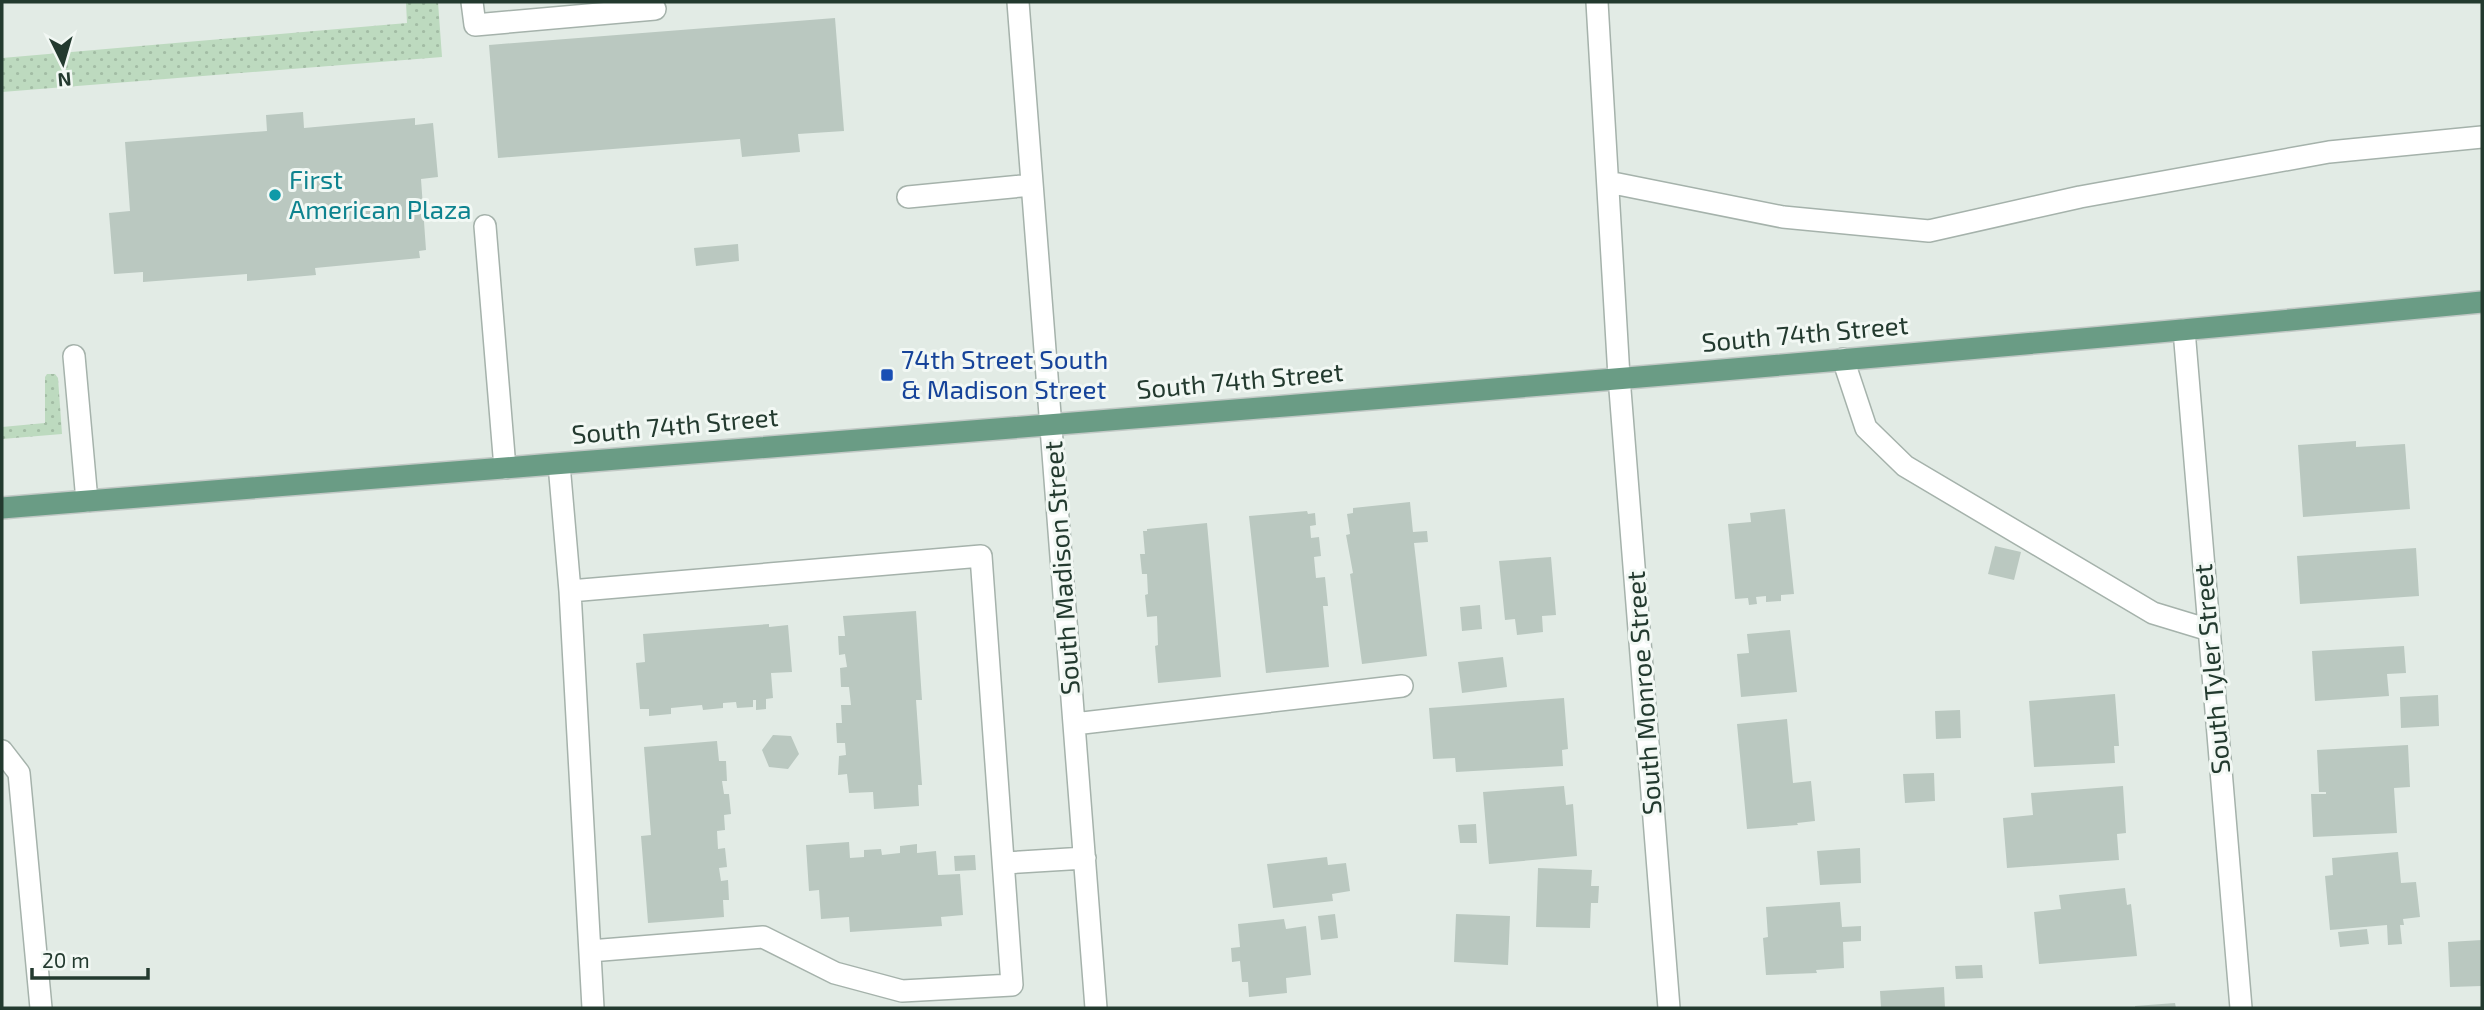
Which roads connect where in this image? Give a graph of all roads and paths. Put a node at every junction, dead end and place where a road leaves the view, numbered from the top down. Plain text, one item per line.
1 (472, 2) edge
2 (1018, 2) edge
3 (1597, 2) edge
4 (655, 9) dead end
5 (2482, 137) edge
6 (1608, 182) junction
7 (1032, 185) junction
8 (908, 197) dead end
9 (485, 226) dead end
10 (2482, 302) edge
11 (2184, 331) junction
12 (74, 356) dead end
13 (1843, 359) junction
14 (1619, 377) junction
15 (1052, 424) junction
16 (559, 464) junction
17 (505, 468) junction
18 (87, 501) junction
19 (2, 508) edge
20 (570, 591) junction
21 (2209, 630) junction
22 (1402, 685) dead end
23 (1074, 724) junction
24 (2, 751) edge
25 (1085, 858) junction
26 (1005, 863) junction
27 (590, 951) junction
28 (41, 1008) edge
29 (593, 1008) edge
30 (1096, 1008) edge
31 (1669, 1008) edge
32 (2241, 1008) edge

1 - 4 street
2 - 7 street, South Madison Street
3 - 6 street, South Monroe Street
5 - 6 street
6 - 14 street, South Monroe Street
7 - 8 street
7 - 15 street, South Madison Street
9 - 17 street
10 - 11 main road, South 74th Street
11 - 13 main road, South 74th Street
11 - 21 street, South Tyler Street
12 - 18 street
13 - 14 main road, South 74th Street
13 - 21 street
14 - 15 main road, South 74th Street
14 - 31 street, South Monroe Street
15 - 16 main road, South 74th Street
15 - 23 street, South Madison Street
16 - 17 main road, South 74th Street
16 - 20 street
17 - 18 main road, South 74th Street
18 - 19 main road, South 74th Street
20 - 26 street
20 - 27 street
21 - 32 street, South Tyler Street
22 - 23 street
23 - 25 street, South Madison Street
24 - 28 street
25 - 26 street
25 - 30 street, South Madison Street
26 - 27 street
27 - 29 street

